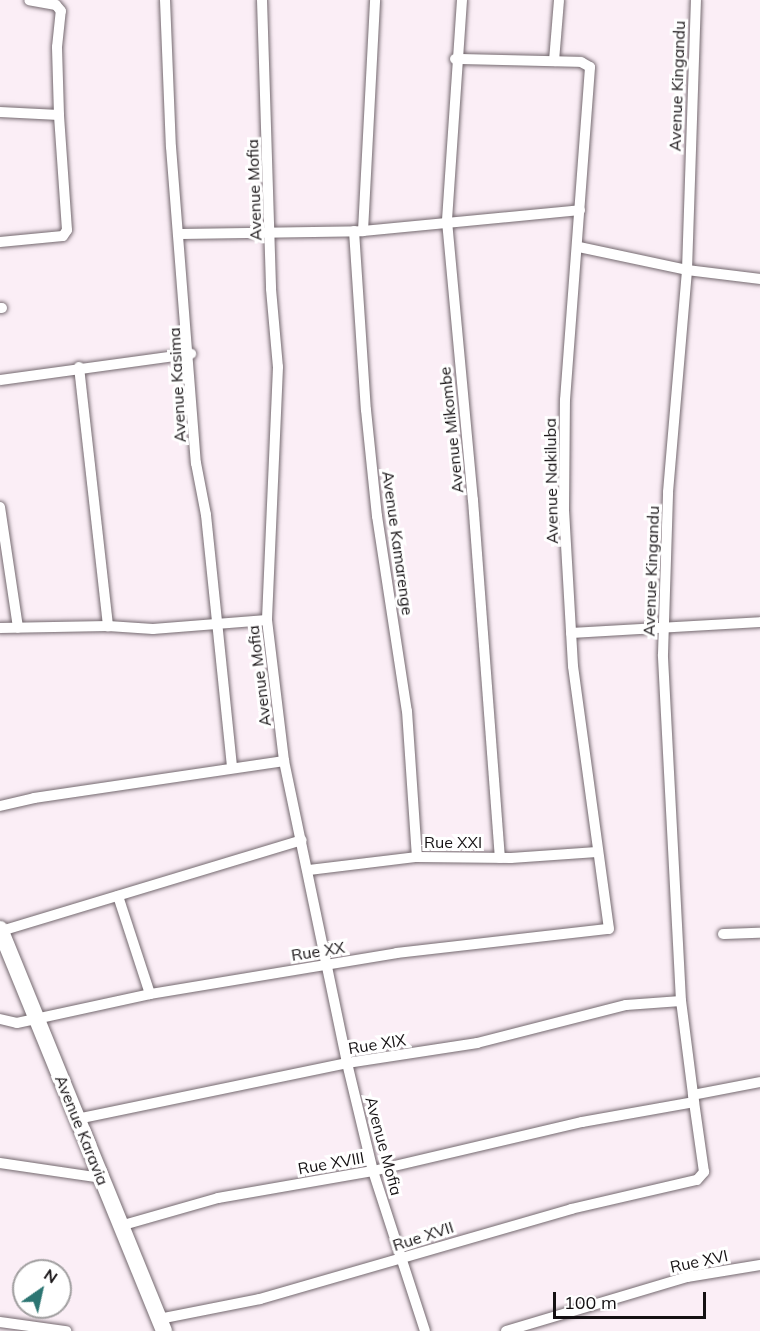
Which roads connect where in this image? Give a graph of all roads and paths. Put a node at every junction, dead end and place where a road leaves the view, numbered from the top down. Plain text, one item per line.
1 (29, 0) edge
2 (165, 0) edge
3 (262, 0) edge
4 (375, 0) edge
5 (462, 0) edge
6 (559, 0) edge
7 (696, 0) edge
8 (455, 59) junction
9 (554, 61) junction
10 (0, 112) edge
11 (59, 115) junction
12 (580, 210) junction
13 (447, 221) junction
14 (359, 231) junction
15 (181, 234) junction
16 (270, 235) junction
17 (0, 242) edge
18 (579, 248) junction
19 (687, 270) junction
20 (760, 279) edge
21 (191, 354) junction
22 (79, 367) junction
23 (0, 380) edge
24 (0, 507) edge
25 (267, 620) junction
26 (760, 622) edge
27 (216, 623) junction
28 (108, 626) junction
29 (666, 626) junction
30 (18, 627) junction
31 (0, 628) edge
32 (571, 633) junction
33 (284, 760) junction
34 (232, 767) junction
35 (0, 806) edge
36 (302, 840) junction
37 (597, 852) junction
38 (417, 857) junction
39 (500, 858) junction
40 (309, 870) junction
41 (118, 896) junction
42 (0, 930) edge
43 (608, 930) joint
44 (760, 933) edge
45 (723, 934) dead end
46 (327, 964) junction
47 (150, 994) junction
48 (681, 1001) junction
49 (0, 1020) edge
50 (36, 1020) junction
51 (347, 1063) junction
52 (760, 1082) edge
53 (693, 1099) junction
54 (77, 1119) junction
55 (0, 1164) edge
56 (373, 1171) junction
57 (102, 1178) junction
58 (697, 1180) joint
59 (120, 1226) junction
60 (399, 1256) junction
61 (760, 1265) edge
62 (0, 1322) edge
63 (161, 1325) edge
64 (66, 1331) edge
65 (425, 1331) edge
66 (507, 1331) edge

1 - 11 street
2 - 15 street, Avenue Kasima
3 - 16 street, Avenue Mofia
4 - 14 street, Avenue Kamarenge
5 - 8 street, Avenue Mikombe
6 - 9 street
7 - 19 street, Avenue Kingandu
8 - 9 street
8 - 13 street, Avenue Mikombe
9 - 12 street, Avenue Nakiluba
10 - 11 street
11 - 17 street
12 - 13 street
12 - 18 street, Avenue Nakiluba
13 - 14 street
13 - 39 street, Avenue Mikombe
14 - 16 street
14 - 38 street, Avenue Kamarenge
15 - 16 street
15 - 21 street, Avenue Kasima
16 - 25 street, Avenue Mofia
18 - 19 street
18 - 32 street, Avenue Nakiluba
19 - 20 street
19 - 29 street, Avenue Kingandu
21 - 22 street
21 - 27 street, Avenue Kasima
22 - 23 street
22 - 28 street
24 - 30 street
25 - 27 street
25 - 33 street, Avenue Mofia
26 - 29 street
27 - 28 street
27 - 34 street, Avenue Kasima
28 - 30 street
29 - 32 street
29 - 48 street, Avenue Kingandu
30 - 31 street
32 - 37 street, Avenue Nakiluba
33 - 34 street
33 - 36 street, Avenue Mofia
34 - 35 street
36 - 40 street, Avenue Mofia
36 - 41 street
37 - 39 street, Rue XXI
37 - 43 street, Avenue Nakiluba
38 - 39 street, Rue XXI
38 - 40 street, Rue XXI
40 - 46 street, Avenue Mofia
41 - 42 street
41 - 47 street
42 - 50 street, Avenue Karavia
43 - 46 street, Rue XX
44 - 45 street
46 - 47 street, Rue XX
46 - 51 street, Avenue Mofia
47 - 50 street, Rue XX
48 - 51 street, Rue XIX
48 - 53 street, Avenue Kingandu
49 - 50 street, Rue XX
50 - 54 street, Avenue Karavia
51 - 54 street, Rue XIX
51 - 56 street, Avenue Mofia
52 - 53 street
53 - 56 street, Rue XVIII
53 - 58 street, Avenue Kingandu
54 - 57 street, Avenue Karavia
55 - 57 street
56 - 59 street, Rue XVIII
56 - 60 street, Avenue Mofia
57 - 59 street, Avenue Karavia
58 - 60 street, Rue XVII
59 - 63 street, Avenue Karavia
60 - 63 street, Rue XVII
60 - 65 street, Avenue Mofia
61 - 66 street, Rue XVI
62 - 64 street

